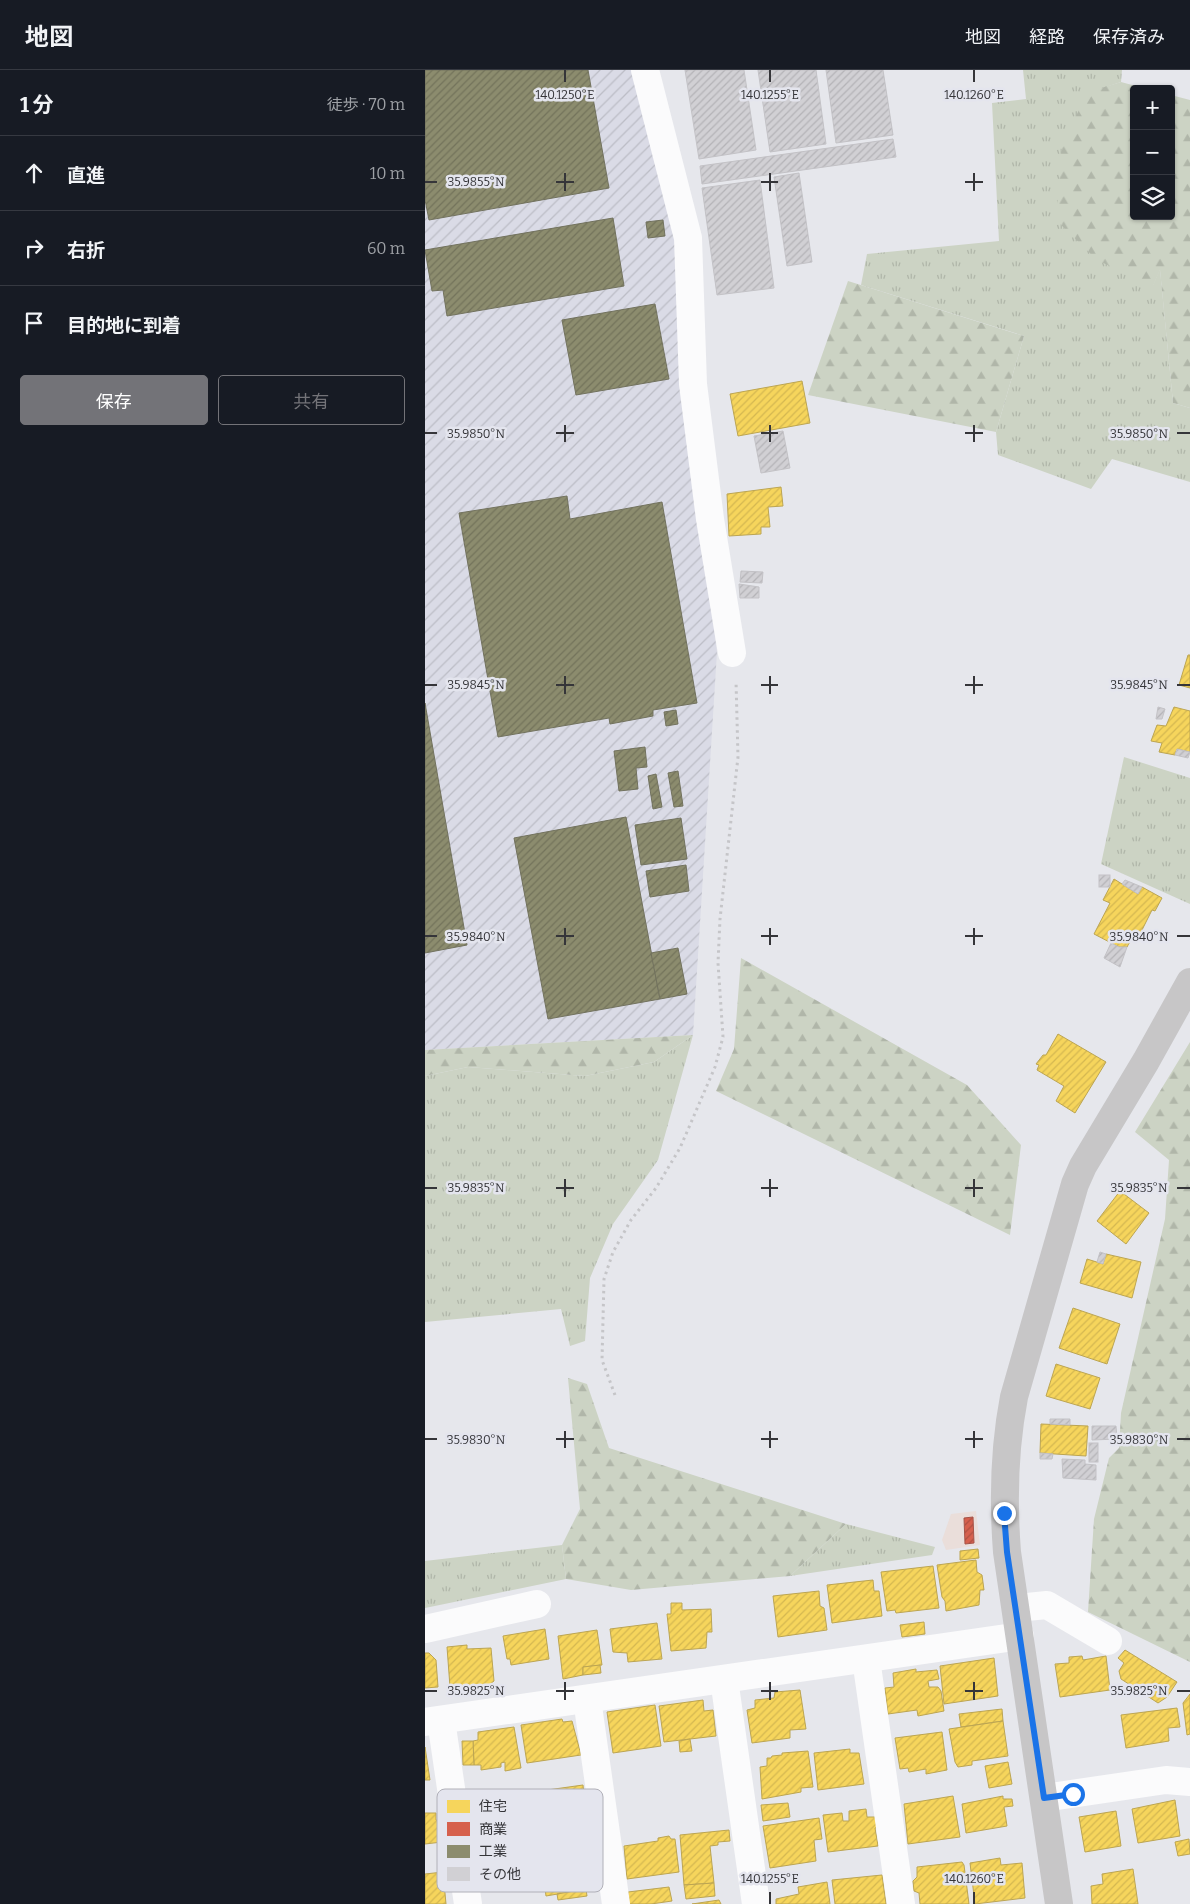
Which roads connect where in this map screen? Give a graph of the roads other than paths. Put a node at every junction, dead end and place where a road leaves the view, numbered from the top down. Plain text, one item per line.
1 (645, 70) edge
2 (732, 653) road end
3 (1190, 982) edge
4 (537, 1604) dead end
5 (1016, 1608) junction
6 (425, 1629) edge
7 (1021, 1636) junction
8 (1108, 1641) dead end
9 (866, 1659) junction
10 (724, 1679) junction
11 (587, 1699) junction
12 (433, 1721) edge
13 (1190, 1782) edge
14 (446, 1789) edge
15 (600, 1789) edge
16 (1044, 1798) junction
17 (603, 1812) edge
18 (616, 1904) edge
19 (756, 1904) edge
20 (901, 1904) edge
21 (1059, 1904) edge

1 - 2 street
3 - 5 street
4 - 6 street
5 - 7 street
5 - 8 street
7 - 9 street
7 - 16 street
9 - 10 street
9 - 20 street
10 - 11 street
10 - 19 street
11 - 12 street
11 - 15 street
12 - 14 street
13 - 16 street
16 - 21 street
17 - 18 street

